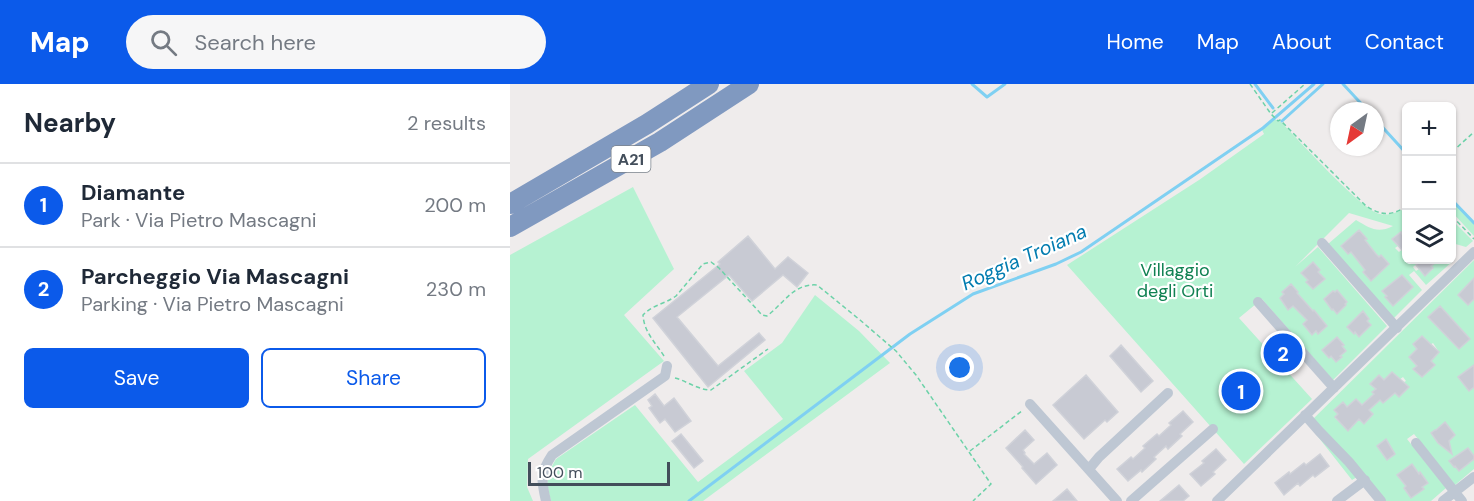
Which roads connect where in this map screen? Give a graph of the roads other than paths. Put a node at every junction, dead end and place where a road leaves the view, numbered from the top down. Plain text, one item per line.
1 (709, 84) edge
2 (749, 84) edge
3 (510, 204) edge
4 (510, 227) edge
5 (1322, 243) dead end
6 (1474, 252) edge
7 (1258, 302) dead end
8 (1396, 328) junction
9 (666, 371) road end
10 (1334, 388) junction
11 (1168, 393) dead end
12 (1030, 404) road end
13 (1305, 415) junction
14 (1213, 429) dead end
15 (1416, 443) dead end
16 (1089, 469) junction
17 (1474, 477) edge
18 (1365, 480) junction
19 (1458, 497) edge
20 (546, 501) edge
21 (1117, 501) edge
22 (1131, 501) edge
23 (1218, 501) edge
24 (1337, 501) edge
25 (1381, 501) edge
26 (1443, 501) edge

1 - 3 highway, A21
2 - 4 highway, A21
5 - 8 street
6 - 8 street
7 - 10 street
8 - 10 street
9 - 20 street
10 - 13 street
11 - 16 street
12 - 16 street
13 - 18 street
13 - 23 street
14 - 22 street
15 - 19 street
16 - 21 street
17 - 19 street
18 - 24 street
18 - 25 street
19 - 26 street

